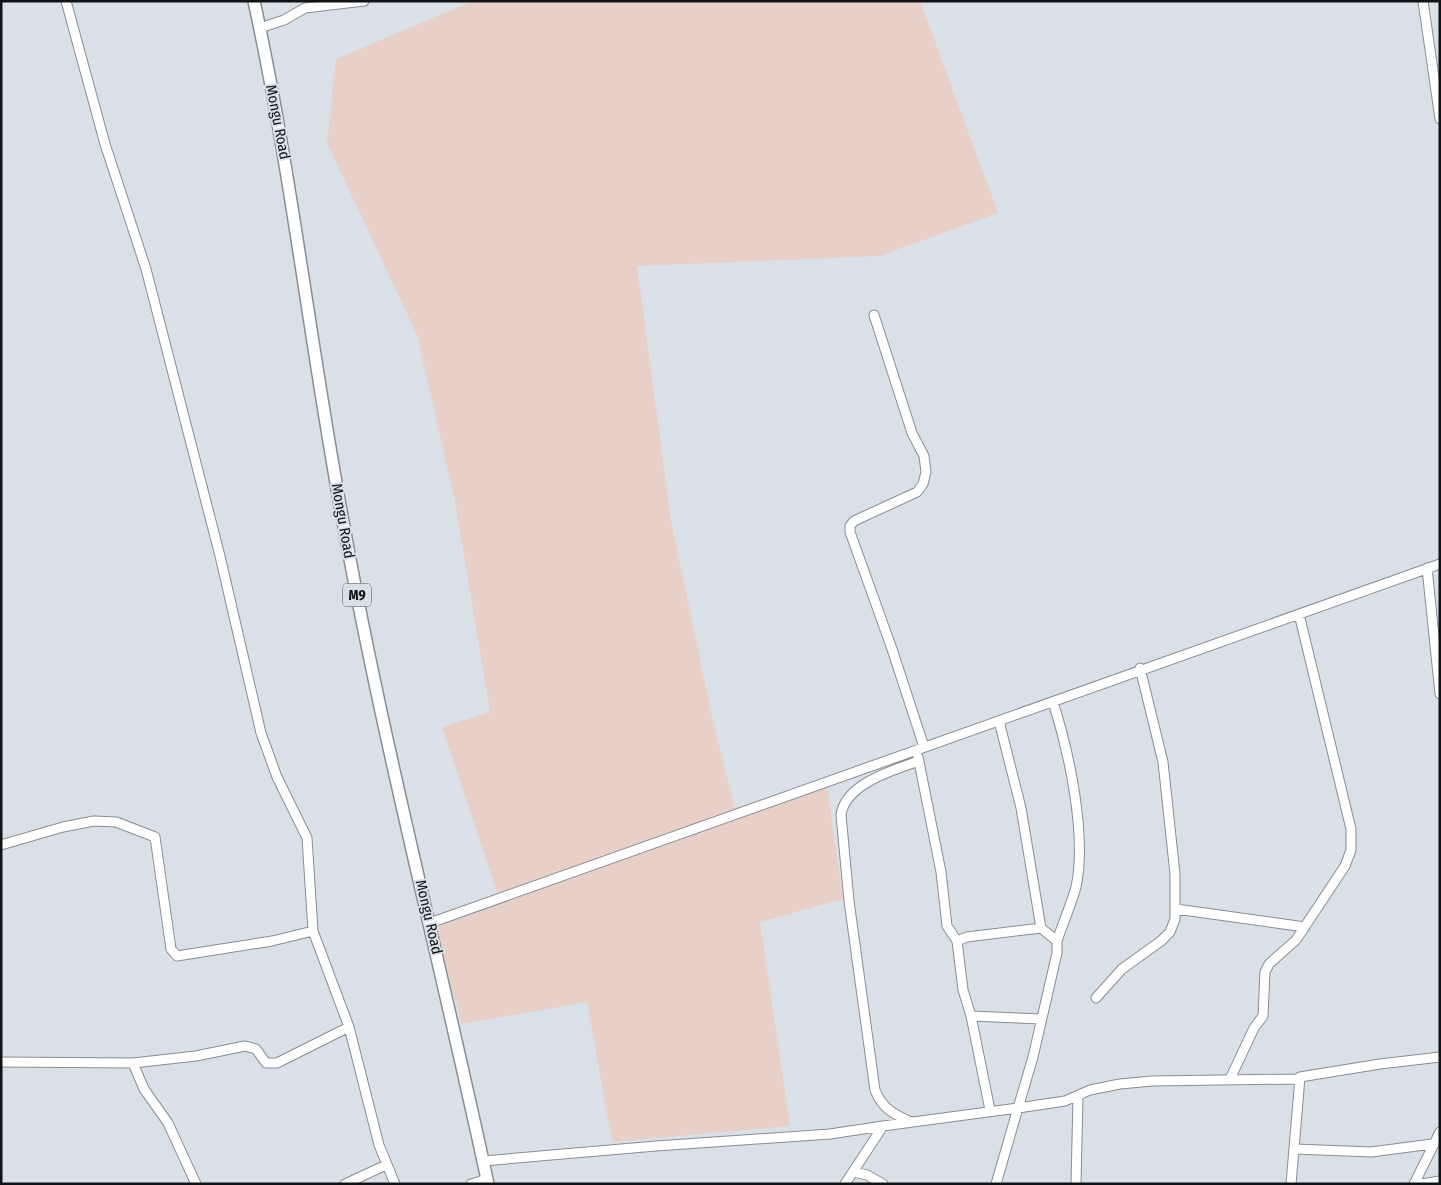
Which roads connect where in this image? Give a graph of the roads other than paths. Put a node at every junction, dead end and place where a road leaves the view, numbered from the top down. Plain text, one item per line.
1 (66, 1) edge
2 (254, 1) edge
3 (364, 1) edge
4 (1423, 1) edge
5 (260, 28) junction
6 (1440, 119) edge
7 (874, 315) dead end
8 (1440, 564) edge
9 (1427, 568) junction
10 (1299, 614) junction
11 (1140, 668) junction
12 (1440, 694) edge
13 (1053, 702) junction
14 (999, 720) junction
15 (920, 748) junction
16 (919, 761) junction
17 (1, 844) edge
18 (1176, 909) junction
19 (430, 923) junction
20 (1305, 927) junction
21 (1041, 928) junction
22 (313, 931) junction
23 (957, 941) junction
24 (1057, 941) junction
25 (1096, 998) dead end
26 (971, 1016) junction
27 (1041, 1019) junction
28 (349, 1026) junction
29 (1440, 1057) edge
30 (1, 1062) edge
31 (133, 1063) junction
32 (1230, 1079) junction
33 (1299, 1079) junction
34 (1078, 1097) junction
35 (1018, 1108) junction
36 (990, 1110) junction
37 (911, 1122) junction
38 (883, 1126) junction
39 (1440, 1132) edge
40 (1432, 1144) junction
41 (1295, 1149) junction
42 (483, 1162) junction
43 (386, 1165) junction
44 (854, 1172) junction
45 (1440, 1181) edge
46 (487, 1182) edge
47 (196, 1184) edge
48 (345, 1184) edge
49 (395, 1184) edge
50 (471, 1184) edge
51 (845, 1184) edge
52 (883, 1184) edge
53 (996, 1184) edge
54 (1076, 1184) edge
55 (1291, 1184) edge
56 (1414, 1184) edge
57 (1421, 1184) edge

1 - 22 street
2 - 5 main road, Mongu Road / M9
3 - 5 street
4 - 6 street
5 - 19 main road, Mongu Road / M9
7 - 15 street
8 - 9 street
9 - 10 street
9 - 12 street
10 - 11 street
10 - 20 street
11 - 13 street
11 - 18 street
13 - 14 street
13 - 24 street
14 - 15 street
14 - 21 street
15 - 16 street
15 - 19 street
16 - 23 street
16 - 37 street
17 - 22 street
18 - 20 street
18 - 25 street
19 - 42 main road, Mongu Road / M9
20 - 32 street
21 - 23 street
21 - 24 street
22 - 28 street
23 - 26 street
24 - 27 street
26 - 27 street
26 - 36 street
27 - 35 street
28 - 31 street
28 - 43 street
29 - 33 street
30 - 31 street
31 - 47 street
32 - 33 street
32 - 34 street
33 - 41 street
34 - 35 street
34 - 54 street
35 - 36 street
35 - 53 street
36 - 37 street
37 - 38 street
38 - 42 street
38 - 44 street
39 - 40 street
40 - 41 street
40 - 56 street
41 - 55 street
42 - 46 main road, Mongu Road / M9
43 - 48 street
43 - 49 street
44 - 51 street
44 - 52 street
45 - 57 street
46 - 50 street

